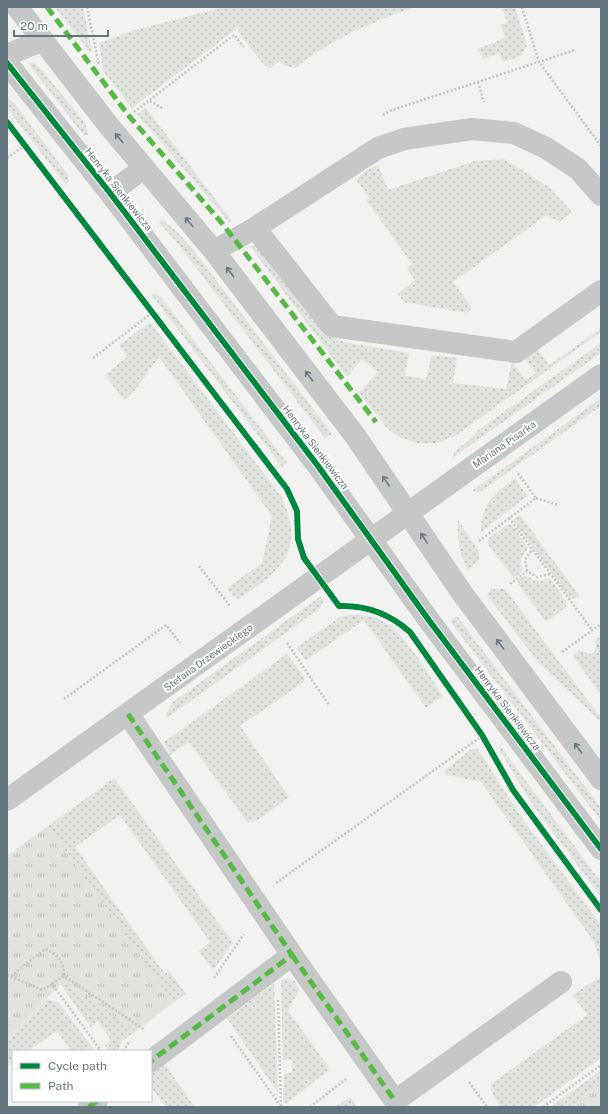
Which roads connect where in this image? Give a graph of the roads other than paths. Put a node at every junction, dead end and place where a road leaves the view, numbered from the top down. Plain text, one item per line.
1 (17, 7) edge
2 (43, 40) junction
3 (7, 55) edge
4 (7, 63) edge
5 (144, 168) junction
6 (110, 193) junction
7 (601, 195) edge
8 (255, 228) junction
9 (214, 251) junction
10 (601, 291) edge
11 (601, 375) edge
12 (408, 513) junction
13 (371, 539) junction
14 (128, 714) junction
15 (601, 779) edge
16 (7, 800) edge
17 (601, 849) edge
18 (284, 960) junction
19 (561, 982) dead end
20 (152, 1060) edge

1 - 2 street
2 - 3 street
5 -> 2 street
4 - 6 street, Henryka Sienkiewicza
5 - 6 street
9 -> 5 street
6 - 13 street, Henryka Sienkiewicza
7 - 8 street
8 - 9 street
8 - 10 street
12 -> 9 street
11 - 12 street, Mariana Pisarka
12 - 13 street, Stefana Drzewieckiego
15 -> 12 street
13 - 14 street, Stefana Drzewieckiego
13 - 17 street, Henryka Sienkiewicza
14 - 16 street, Stefana Drzewieckiego
14 - 18 street
18 - 19 street
18 - 20 street

